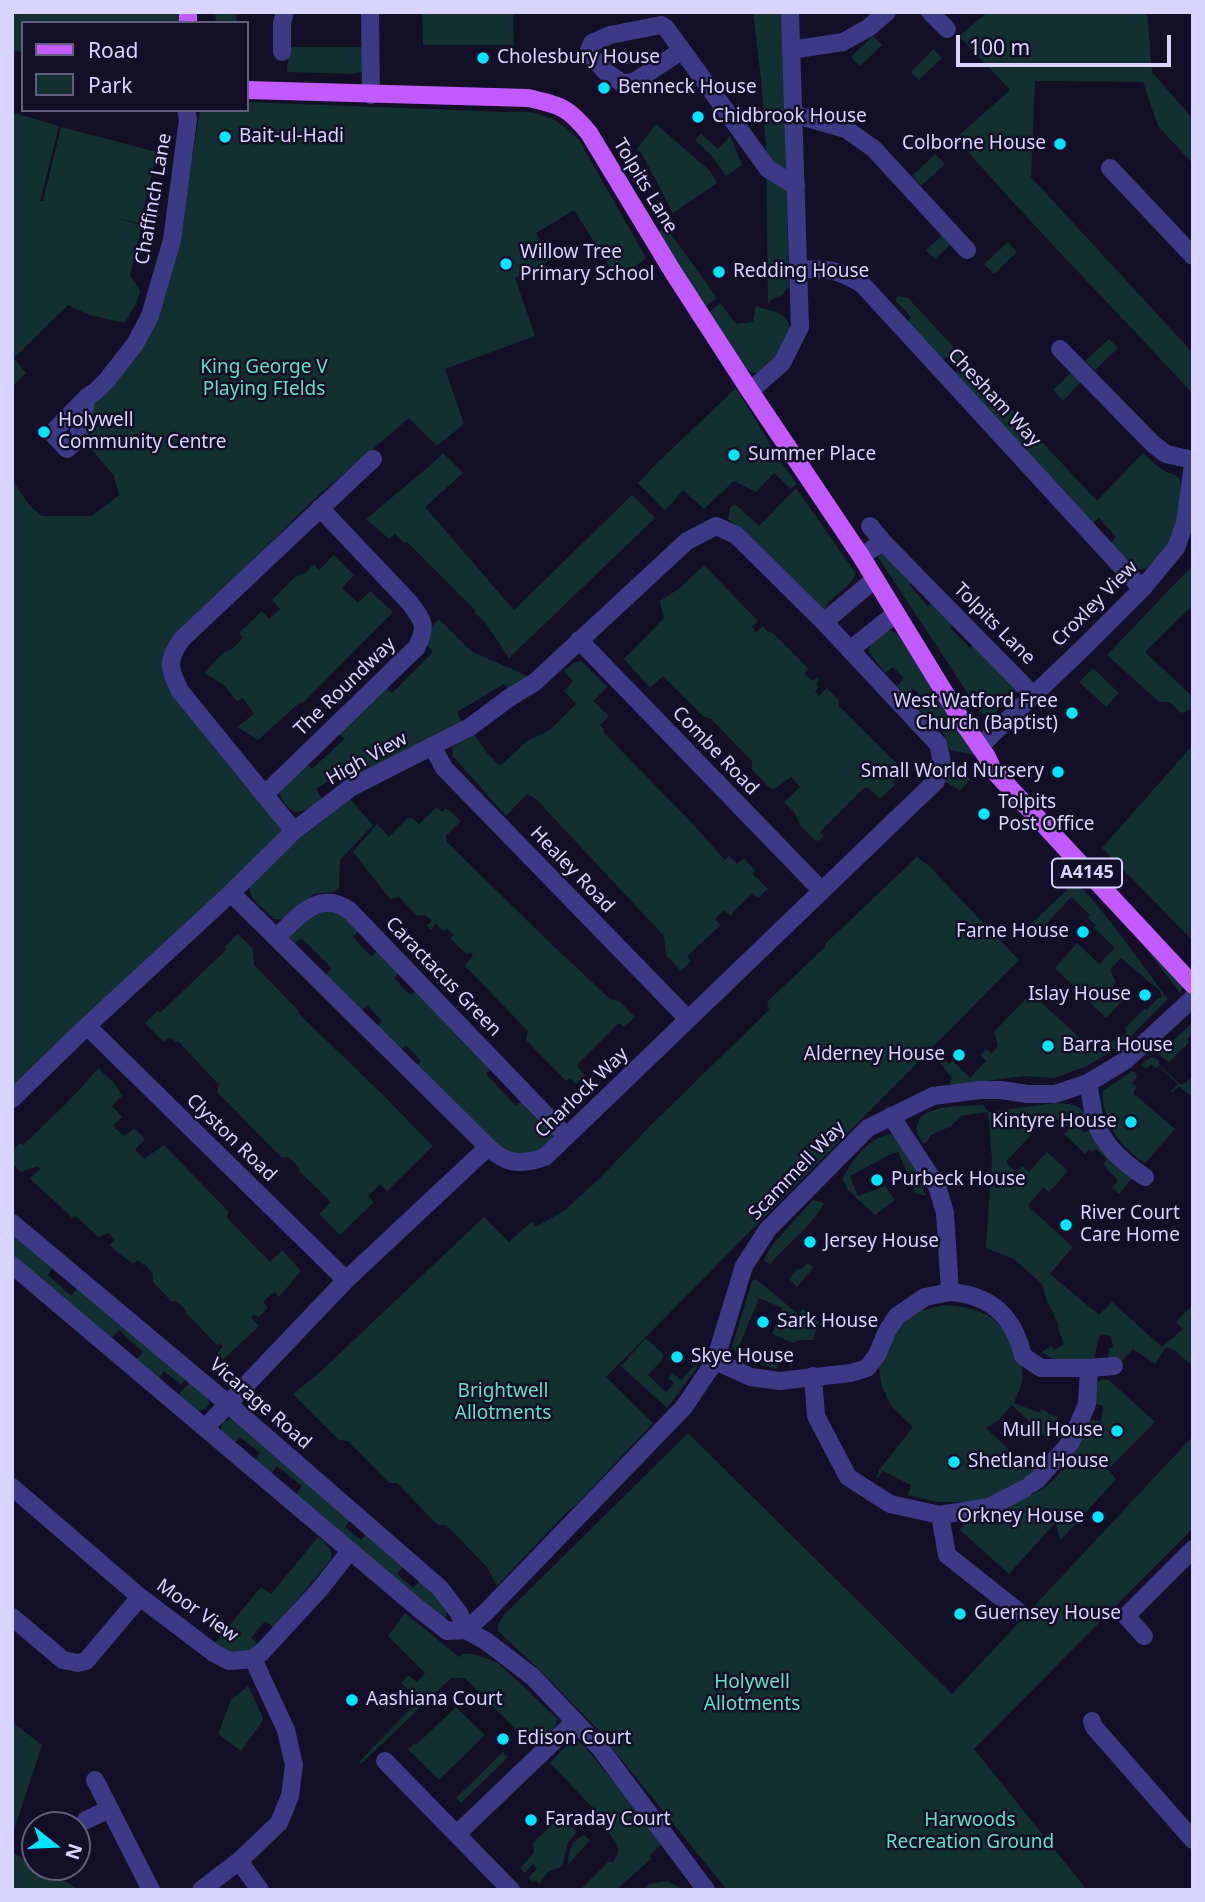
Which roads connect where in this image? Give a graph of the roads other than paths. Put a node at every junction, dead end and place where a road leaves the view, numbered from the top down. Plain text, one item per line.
1 (285, 12) edge
2 (370, 12) edge
3 (790, 12) edge
4 (887, 12) edge
5 (930, 12) edge
6 (947, 29) dead end
7 (791, 50) junction
8 (681, 51) junction
9 (282, 52) dead end
10 (248, 90) edge
11 (371, 95) junction
12 (186, 112) edge
13 (793, 114) junction
14 (1110, 168) dead end
15 (796, 186) junction
16 (967, 250) dead end
17 (1193, 256) edge
18 (799, 269) junction
19 (1060, 349) dead end
20 (750, 391) junction
21 (88, 397) dead end
22 (373, 459) dead end
23 (1193, 462) edge
24 (320, 508) junction
25 (870, 526) dead end
26 (883, 542) junction
27 (861, 556) junction
28 (875, 579) junction
29 (1142, 589) junction
30 (895, 613) junction
31 (824, 622) junction
32 (579, 640) junction
33 (850, 650) junction
34 (1034, 695) junction
35 (432, 746) junction
36 (979, 747) junction
37 (264, 795) junction
38 (294, 831) junction
39 (821, 890) junction
40 (231, 893) junction
41 (277, 937) junction
42 (1193, 985) edge
43 (1193, 998) edge
44 (688, 1019) junction
45 (87, 1026) junction
46 (1088, 1083) junction
47 (12, 1099) edge
48 (891, 1116) junction
49 (566, 1136) junction
50 (488, 1147) junction
51 (1145, 1177) dead end
52 (12, 1223) edge
53 (14, 1270) edge
54 (346, 1280) junction
55 (950, 1292) junction
56 (715, 1361) junction
57 (1114, 1366) dead end
58 (1089, 1368) junction
59 (813, 1376) junction
60 (228, 1403) junction
61 (205, 1428) junction
62 (12, 1487) edge
63 (940, 1515) junction
64 (349, 1552) junction
65 (1190, 1559) edge
66 (140, 1597) junction
67 (1018, 1612) dead end
68 (12, 1617) edge
69 (467, 1630) junction
70 (1144, 1636) dead end
71 (253, 1659) junction
72 (575, 1721) junction
73 (1092, 1721) dead end
74 (385, 1761) dead end
75 (95, 1780) dead end
76 (110, 1809) junction
77 (91, 1818) edge
78 (457, 1834) junction
79 (1193, 1840) edge
80 (239, 1861) junction
81 (151, 1890) edge
82 (201, 1890) edge
83 (260, 1890) edge
84 (511, 1890) edge
85 (706, 1890) edge

1 - 9 street
2 - 11 street
3 - 7 street
4 - 7 street
5 - 6 street
7 - 13 street
8 - 8 street
8 - 15 street
10 - 11 main road, Tolpits Lane / A4145
11 - 20 main road, Tolpits Lane / A4145
12 - 21 street, Chaffinch Lane
13 - 15 street
13 - 16 street
14 - 17 street
15 - 18 street
18 - 20 street
18 - 29 street, Chesham Way
19 - 23 street, Croxley View
20 - 27 main road, Tolpits Lane / A4145
22 - 24 street
23 - 29 street, Croxley View
24 - 37 street
24 - 37 street, The Roundway
25 - 26 street, Tolpits Lane
26 - 27 street
26 - 34 street, Tolpits Lane
27 - 28 main road, Tolpits Lane / A4145
28 - 30 main road, Tolpits Lane / A4145
28 - 31 street
29 - 34 street, Croxley View
30 - 33 street
30 - 36 main road, Tolpits Lane / A4145
31 - 32 street, High View
31 - 33 street
32 - 35 street, High View
32 - 39 street, Combe Road
33 - 39 street, Charlock Way
34 - 36 street, Croxley View
35 - 38 street, High View
35 - 44 street, Healey Road
36 - 42 main road, Tolpits Lane / A4145
37 - 38 street
38 - 40 street, High View
39 - 44 street, Charlock Way
40 - 41 street
40 - 45 street, High View
41 - 49 street, Caractacus Green
41 - 50 street
43 - 46 street, Scammell Way
44 - 49 street, Charlock Way
45 - 47 street, High View
45 - 54 street, Clyston Road
46 - 48 street, Scammell Way
46 - 51 street
48 - 55 street
48 - 56 street, Scammell Way
49 - 50 street, Charlock Way
50 - 54 street
52 - 60 street, Vicarage Road
53 - 61 street, Vicarage Road
54 - 60 street
55 - 58 street
55 - 59 street
56 - 59 street
56 - 69 street, Scammell Way
57 - 58 street
58 - 63 street
59 - 63 street
60 - 61 street
60 - 69 street, Vicarage Road
61 - 64 street, Vicarage Road
62 - 66 street, Moor View
63 - 67 street
64 - 69 street, Vicarage Road
64 - 71 street, Moor View
65 - 70 street
66 - 68 street
66 - 71 street, Moor View
69 - 72 street, Vicarage Road
71 - 80 street
72 - 78 street
72 - 85 street, Vicarage Road
73 - 79 street
74 - 78 street
75 - 76 street
76 - 77 street
76 - 81 street
78 - 84 street
80 - 82 street
80 - 83 street

